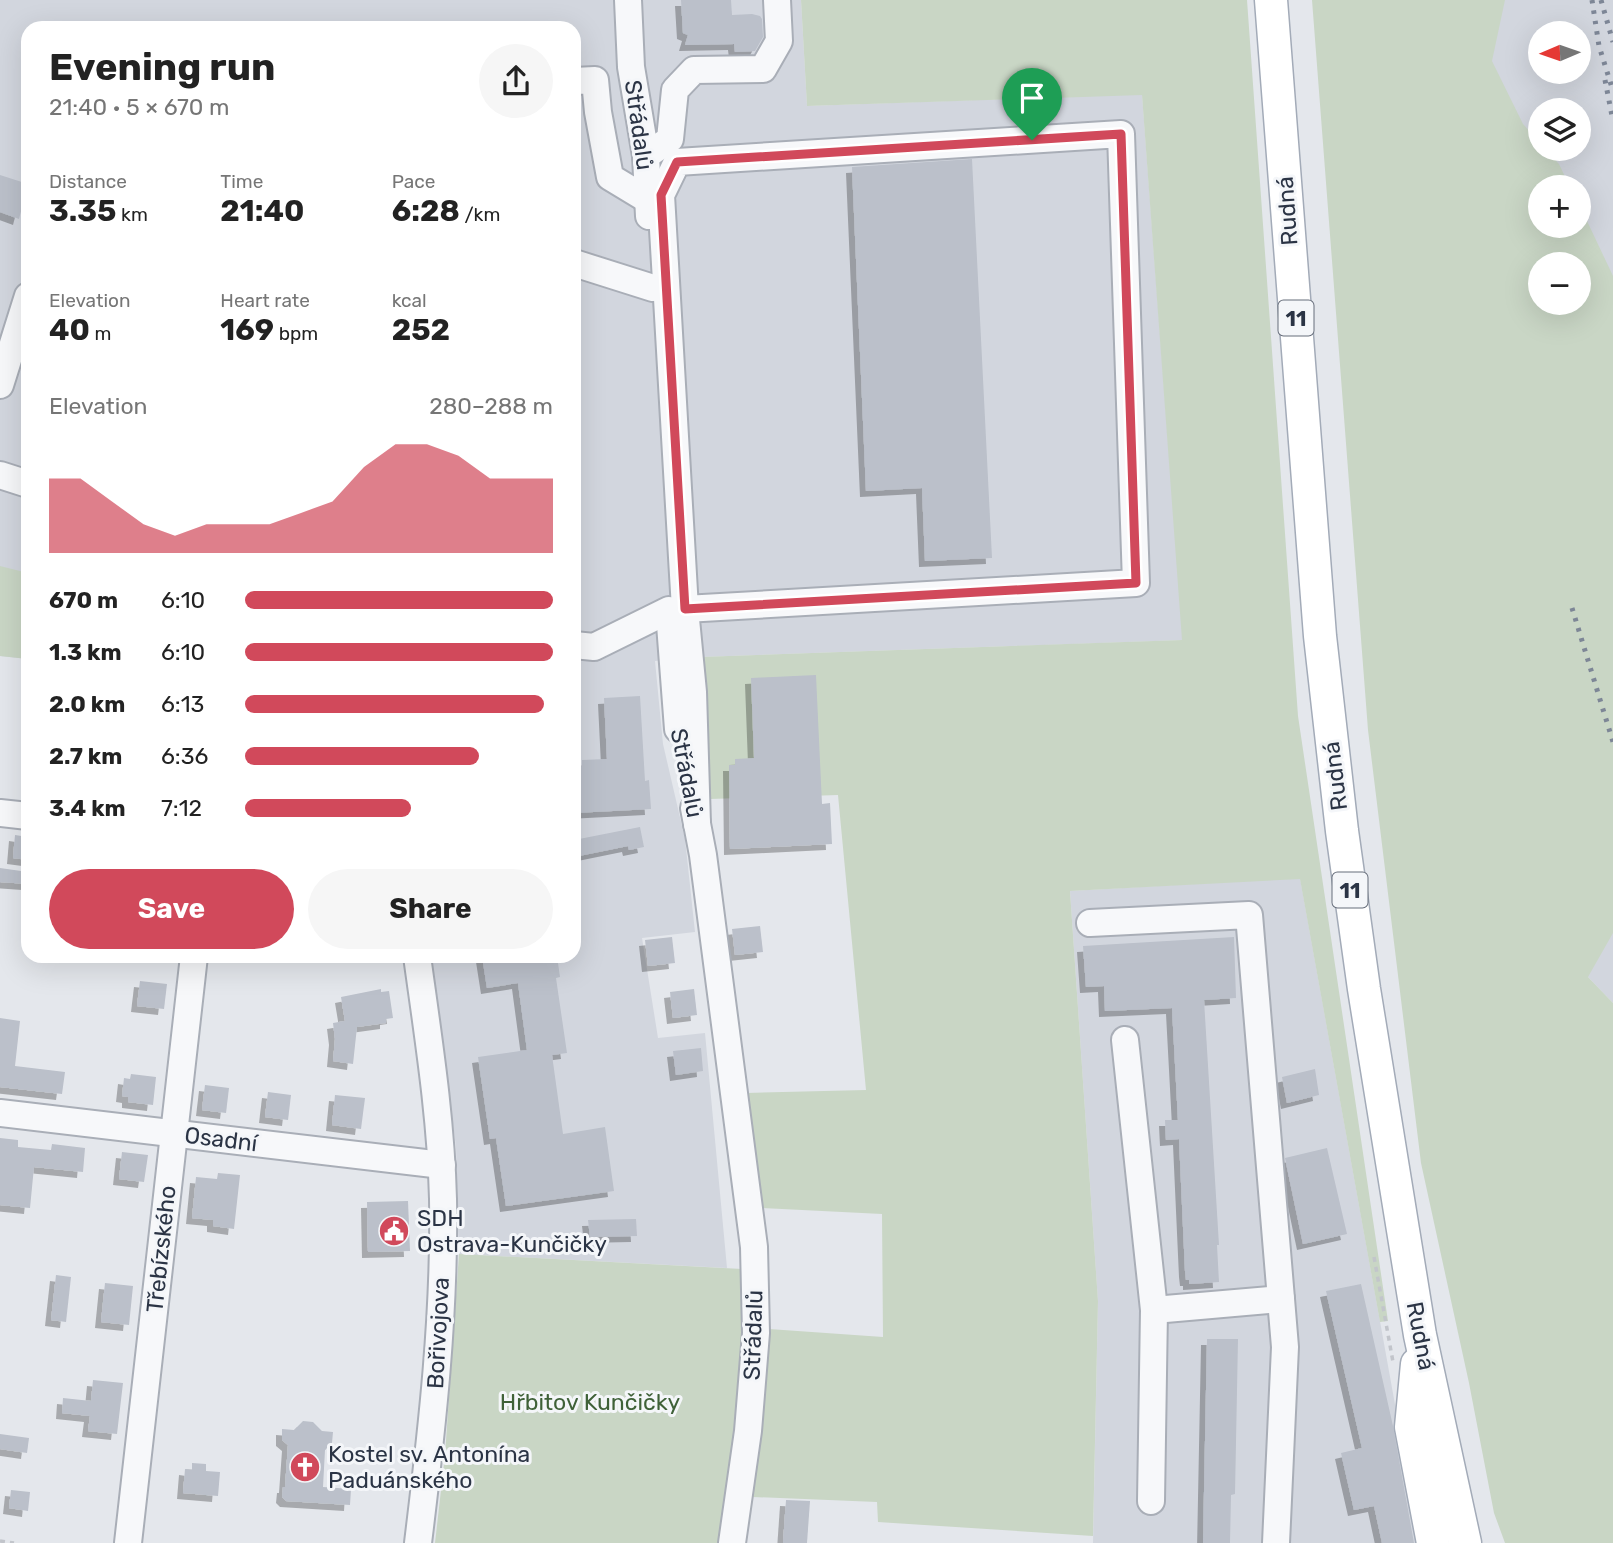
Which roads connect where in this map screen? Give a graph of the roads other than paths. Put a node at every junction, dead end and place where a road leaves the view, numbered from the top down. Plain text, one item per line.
1 (628, 0) edge
2 (777, 0) edge
3 (1271, 0) edge
4 (581, 81) edge
5 (646, 156) junction
6 (648, 200) junction
7 (581, 265) edge
8 (653, 288) junction
9 (21, 318) edge
10 (0, 385) edge
11 (0, 475) edge
12 (21, 482) edge
13 (677, 609) junction
14 (581, 646) edge
15 (0, 813) edge
16 (21, 815) edge
17 (1090, 923) dead end
18 (193, 963) edge
19 (418, 963) edge
20 (1125, 1040) dead end
21 (0, 1113) edge
22 (174, 1133) junction
23 (442, 1165) junction
24 (1281, 1299) junction
25 (1154, 1310) junction
26 (1420, 1335) junction
27 (1151, 1501) dead end
28 (1466, 1538) edge
29 (128, 1543) edge
30 (418, 1543) edge
31 (732, 1543) edge
32 (1276, 1543) edge
33 (1433, 1543) edge

1 - 5 street, Střádalů
2 - 5 street
3 - 26 main road, Rudná / 11
4 - 6 street
5 - 6 street, Střádalů
6 - 8 street, Střádalů
7 - 8 street
8 - 13 street, Střádalů
9 - 10 street
11 - 12 street
13 - 13 street
13 - 14 street
13 - 31 street, Střádalů
15 - 16 street
17 - 24 street
18 - 22 street, Třebízského
19 - 23 street, Bořivojova
20 - 25 street
21 - 22 street, Osadní
22 - 23 street, Osadní
22 - 29 street, Třebízského
23 - 30 street, Bořivojova
24 - 25 street
24 - 32 street
25 - 27 street
26 - 28 main road, Rudná / 11
26 - 33 main road

